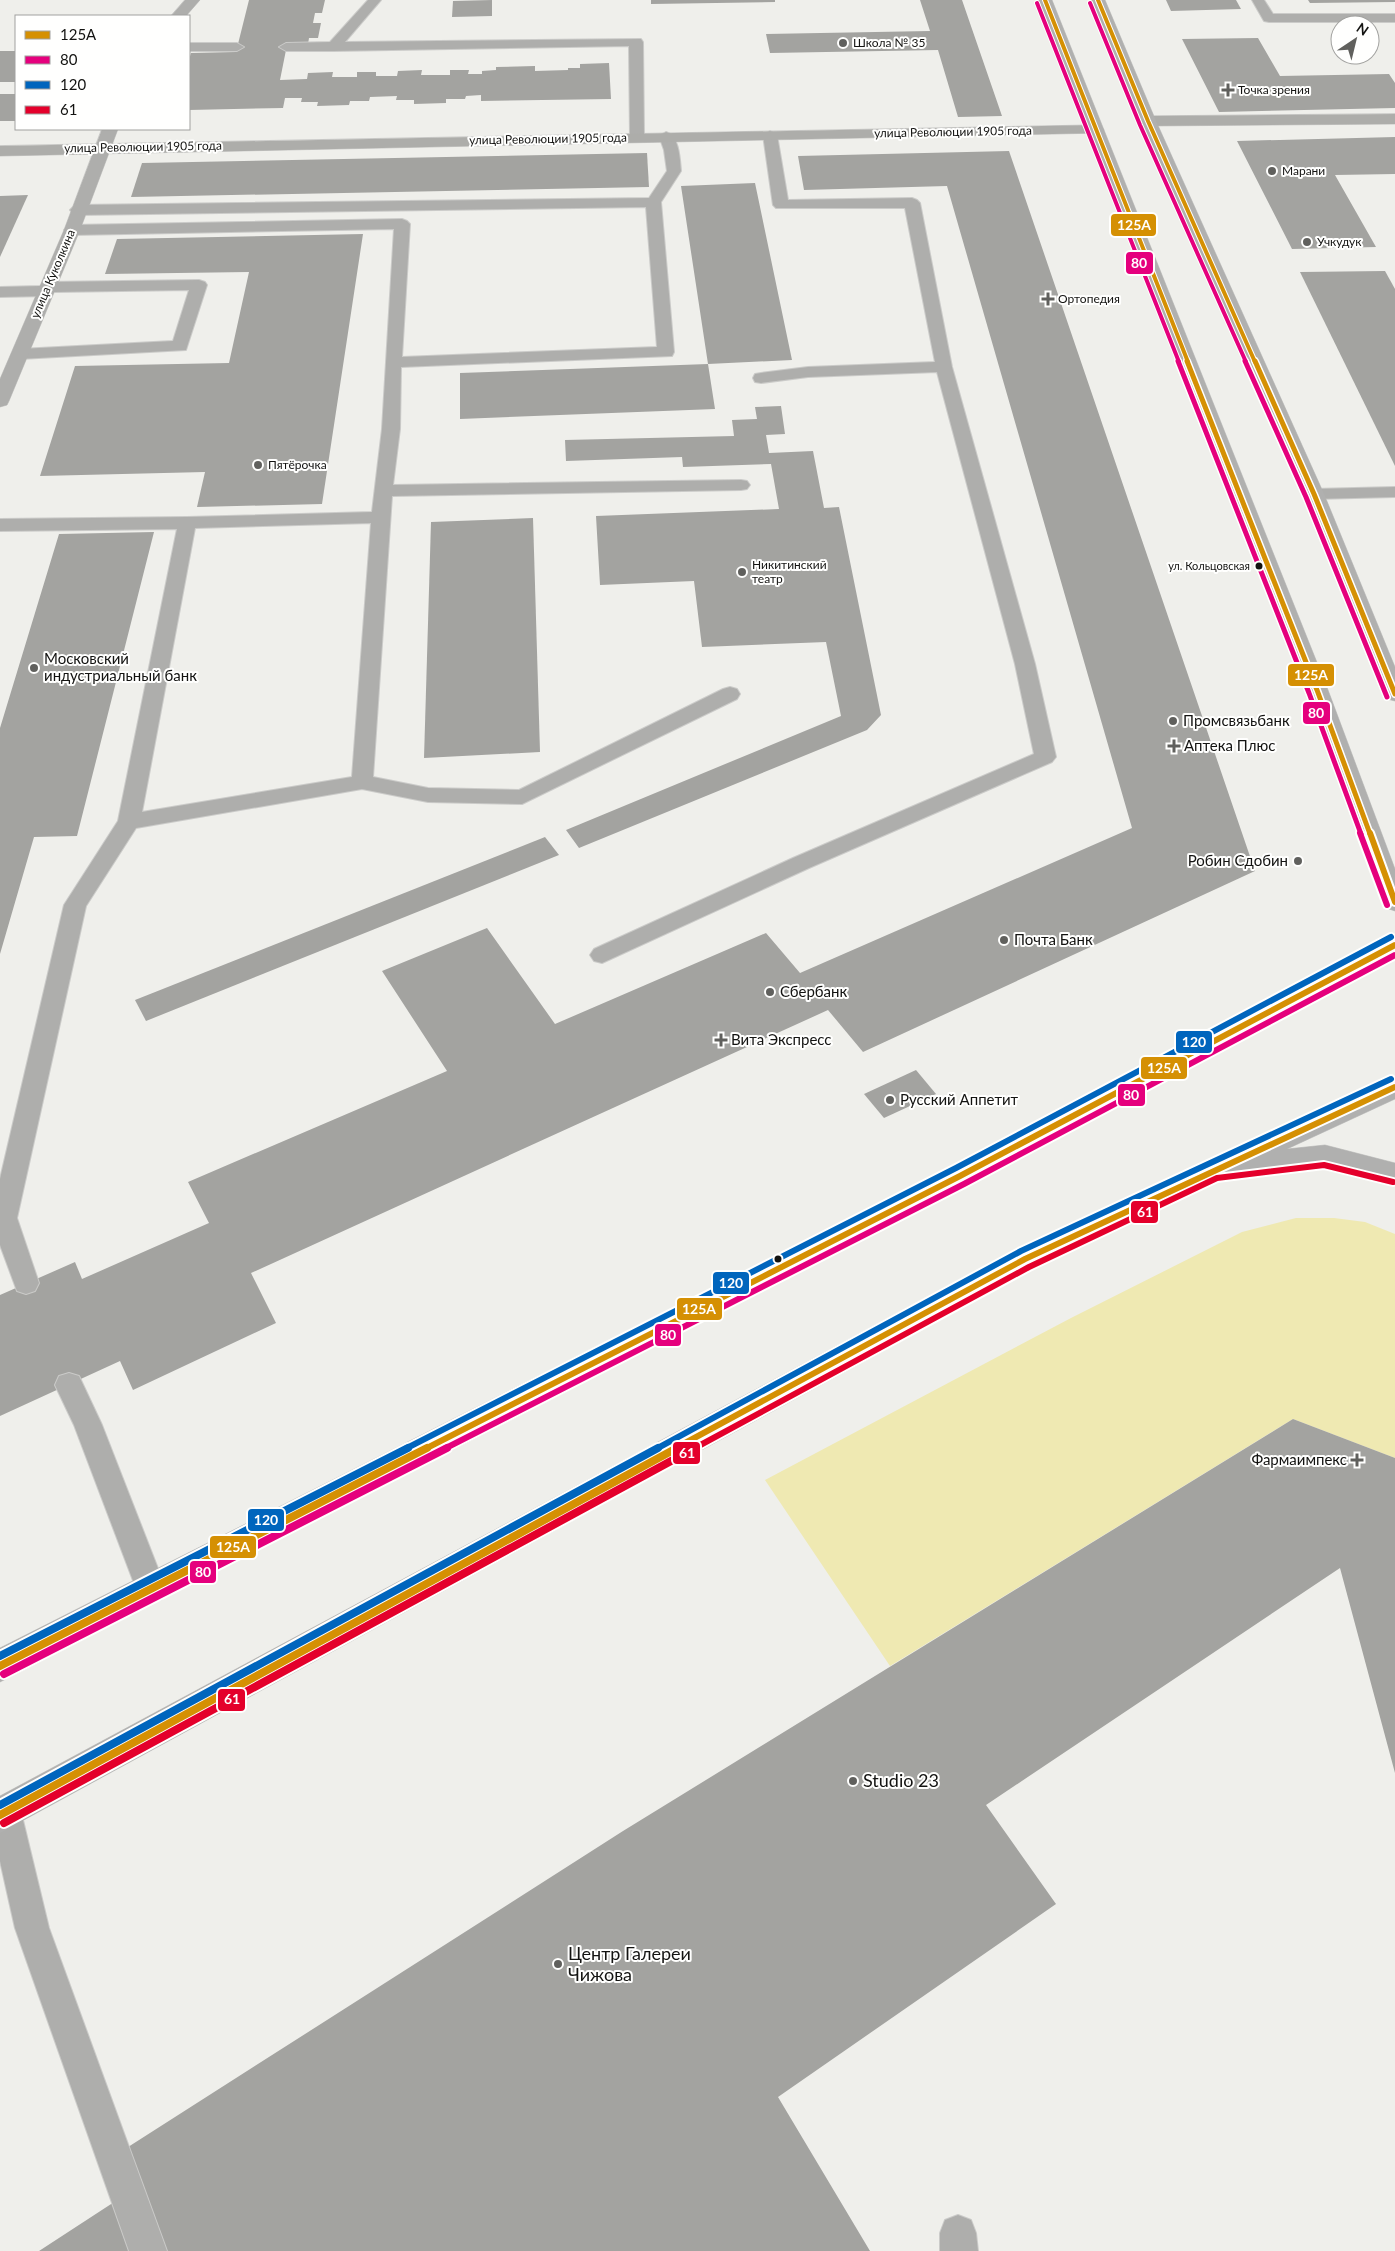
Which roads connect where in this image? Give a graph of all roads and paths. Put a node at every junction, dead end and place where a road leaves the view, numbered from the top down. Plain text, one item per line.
1 (194, 0) edge
2 (375, 0) edge
3 (1045, 0) edge
4 (1098, 0) edge
5 (1258, 0) edge
6 (179, 15) edge
7 (1395, 18) edge
8 (332, 46) junction
9 (190, 47) edge
10 (237, 47) dead end
11 (286, 47) dead end
12 (1395, 119) edge
13 (1148, 121) junction
14 (110, 130) edge
15 (1096, 130) junction
16 (770, 135) junction
17 (666, 136) junction
18 (637, 137) junction
19 (104, 147) junction
20 (18, 150) junction
21 (0, 151) edge
22 (0, 156) edge
23 (653, 202) junction
24 (78, 210) junction
25 (72, 230) junction
26 (47, 289) junction
27 (0, 292) edge
28 (20, 354) junction
29 (393, 362) junction
30 (944, 367) junction
31 (761, 378) dead end
32 (0, 401) edge
33 (741, 485) dead end
34 (383, 491) junction
35 (1395, 492) edge
36 (1314, 494) junction
37 (382, 517) junction
38 (187, 523) junction
39 (0, 525) edge
40 (1394, 689) edge
41 (730, 694) dead end
42 (362, 782) junction
43 (129, 822) junction
44 (1395, 902) edge
45 (1395, 945) edge
46 (602, 955) dead end
47 (1395, 1087) edge
48 (1216, 1170) junction
49 (1395, 1174) edge
50 (26, 1283) dead end
51 (69, 1385) dead end
52 (150, 1589) junction
53 (0, 1666) edge
54 (2, 1813) edge
55 (148, 2251) edge

1 - 6 street
2 - 8 lane
3 - 15 main road
4 - 13 main road
5 - 7 lane
8 - 11 lane
8 - 18 lane
9 - 10 lane
12 - 13 street
13 - 36 main road
14 - 19 street, улица Куколкина
15 - 16 street, улица Революции 1905 года
15 - 44 main road
16 - 17 street, улица Революции 1905 года
16 - 30 lane
17 - 18 street, улица Революции 1905 года
17 - 23 lane
18 - 19 street, улица Революции 1905 года
19 - 20 street, улица Революции 1905 года
19 - 24 street, улица Куколкина
20 - 21 street, улица Революции 1905 года
20 - 22 lane
23 - 24 lane
23 - 29 lane
24 - 25 street, улица Куколкина
25 - 26 street, улица Куколкина
25 - 29 lane
26 - 27 lane
26 - 28 street, улица Куколкина
26 - 28 lane
28 - 32 street, улица Куколкина
29 - 34 lane
30 - 31 lane
30 - 46 lane
33 - 34 lane
34 - 37 lane
35 - 36 lane
36 - 40 main road
37 - 38 lane
37 - 42 lane
38 - 39 lane
38 - 43 lane
41 - 42 lane
42 - 43 lane
43 - 50 lane
45 - 52 main road
47 - 48 main road
48 - 49 main road
48 - 54 main road
51 - 52 lane
52 - 53 main road
54 - 55 lane

